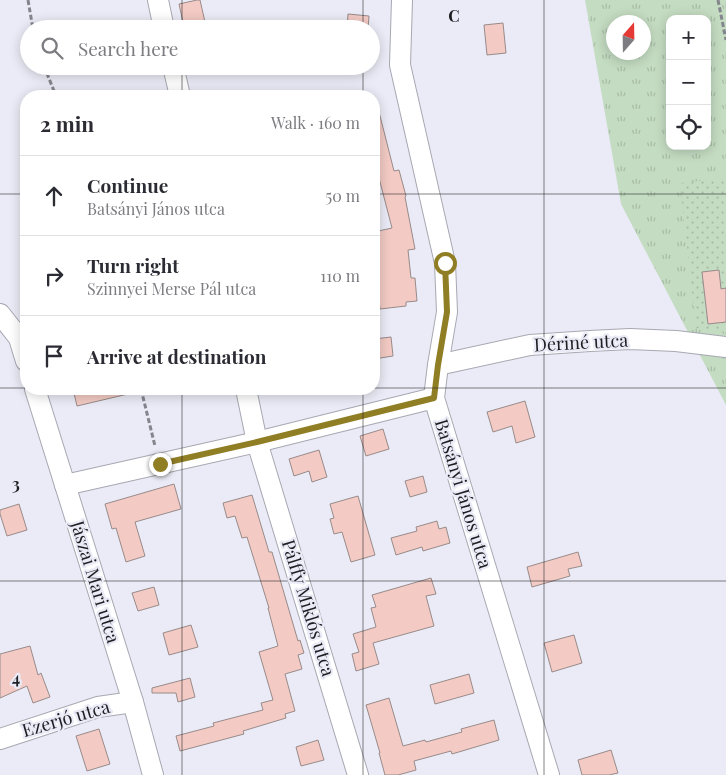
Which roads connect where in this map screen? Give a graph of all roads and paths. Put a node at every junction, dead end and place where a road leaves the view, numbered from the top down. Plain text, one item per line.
1 (28, 0) edge
2 (158, 0) edge
3 (402, 0) edge
4 (718, 0) edge
5 (31, 20) edge
6 (162, 20) edge
7 (726, 40) edge
8 (48, 75) edge
9 (175, 75) edge
10 (54, 90) edge
11 (179, 90) edge
12 (0, 314) edge
13 (20, 341) edge
14 (726, 347) edge
15 (438, 365) junction
16 (37, 395) edge
17 (143, 395) edge
18 (247, 395) edge
19 (434, 398) junction
20 (257, 442) junction
21 (160, 464) junction
22 (65, 485) junction
23 (133, 702) junction
24 (0, 739) edge
25 (154, 775) edge
26 (358, 775) edge
27 (549, 775) edge

1 - 5 path
2 - 6 street
3 - 15 street, Batsányi János utca
4 - 7 path
8 - 10 path
9 - 11 street
12 - 13 street
14 - 15 street, Dériné utca
15 - 19 street, Batsányi János utca
16 - 22 street, Jászai Mari utca
17 - 21 path
18 - 20 street, Pálffy Miklós utca
19 - 20 street
19 - 27 street, Batsányi János utca
20 - 21 street
20 - 26 street, Pálffy Miklós utca
21 - 22 street
22 - 23 street, Jászai Mari utca
23 - 24 street, Ezerjó utca
23 - 25 street, Jászai Mari utca

